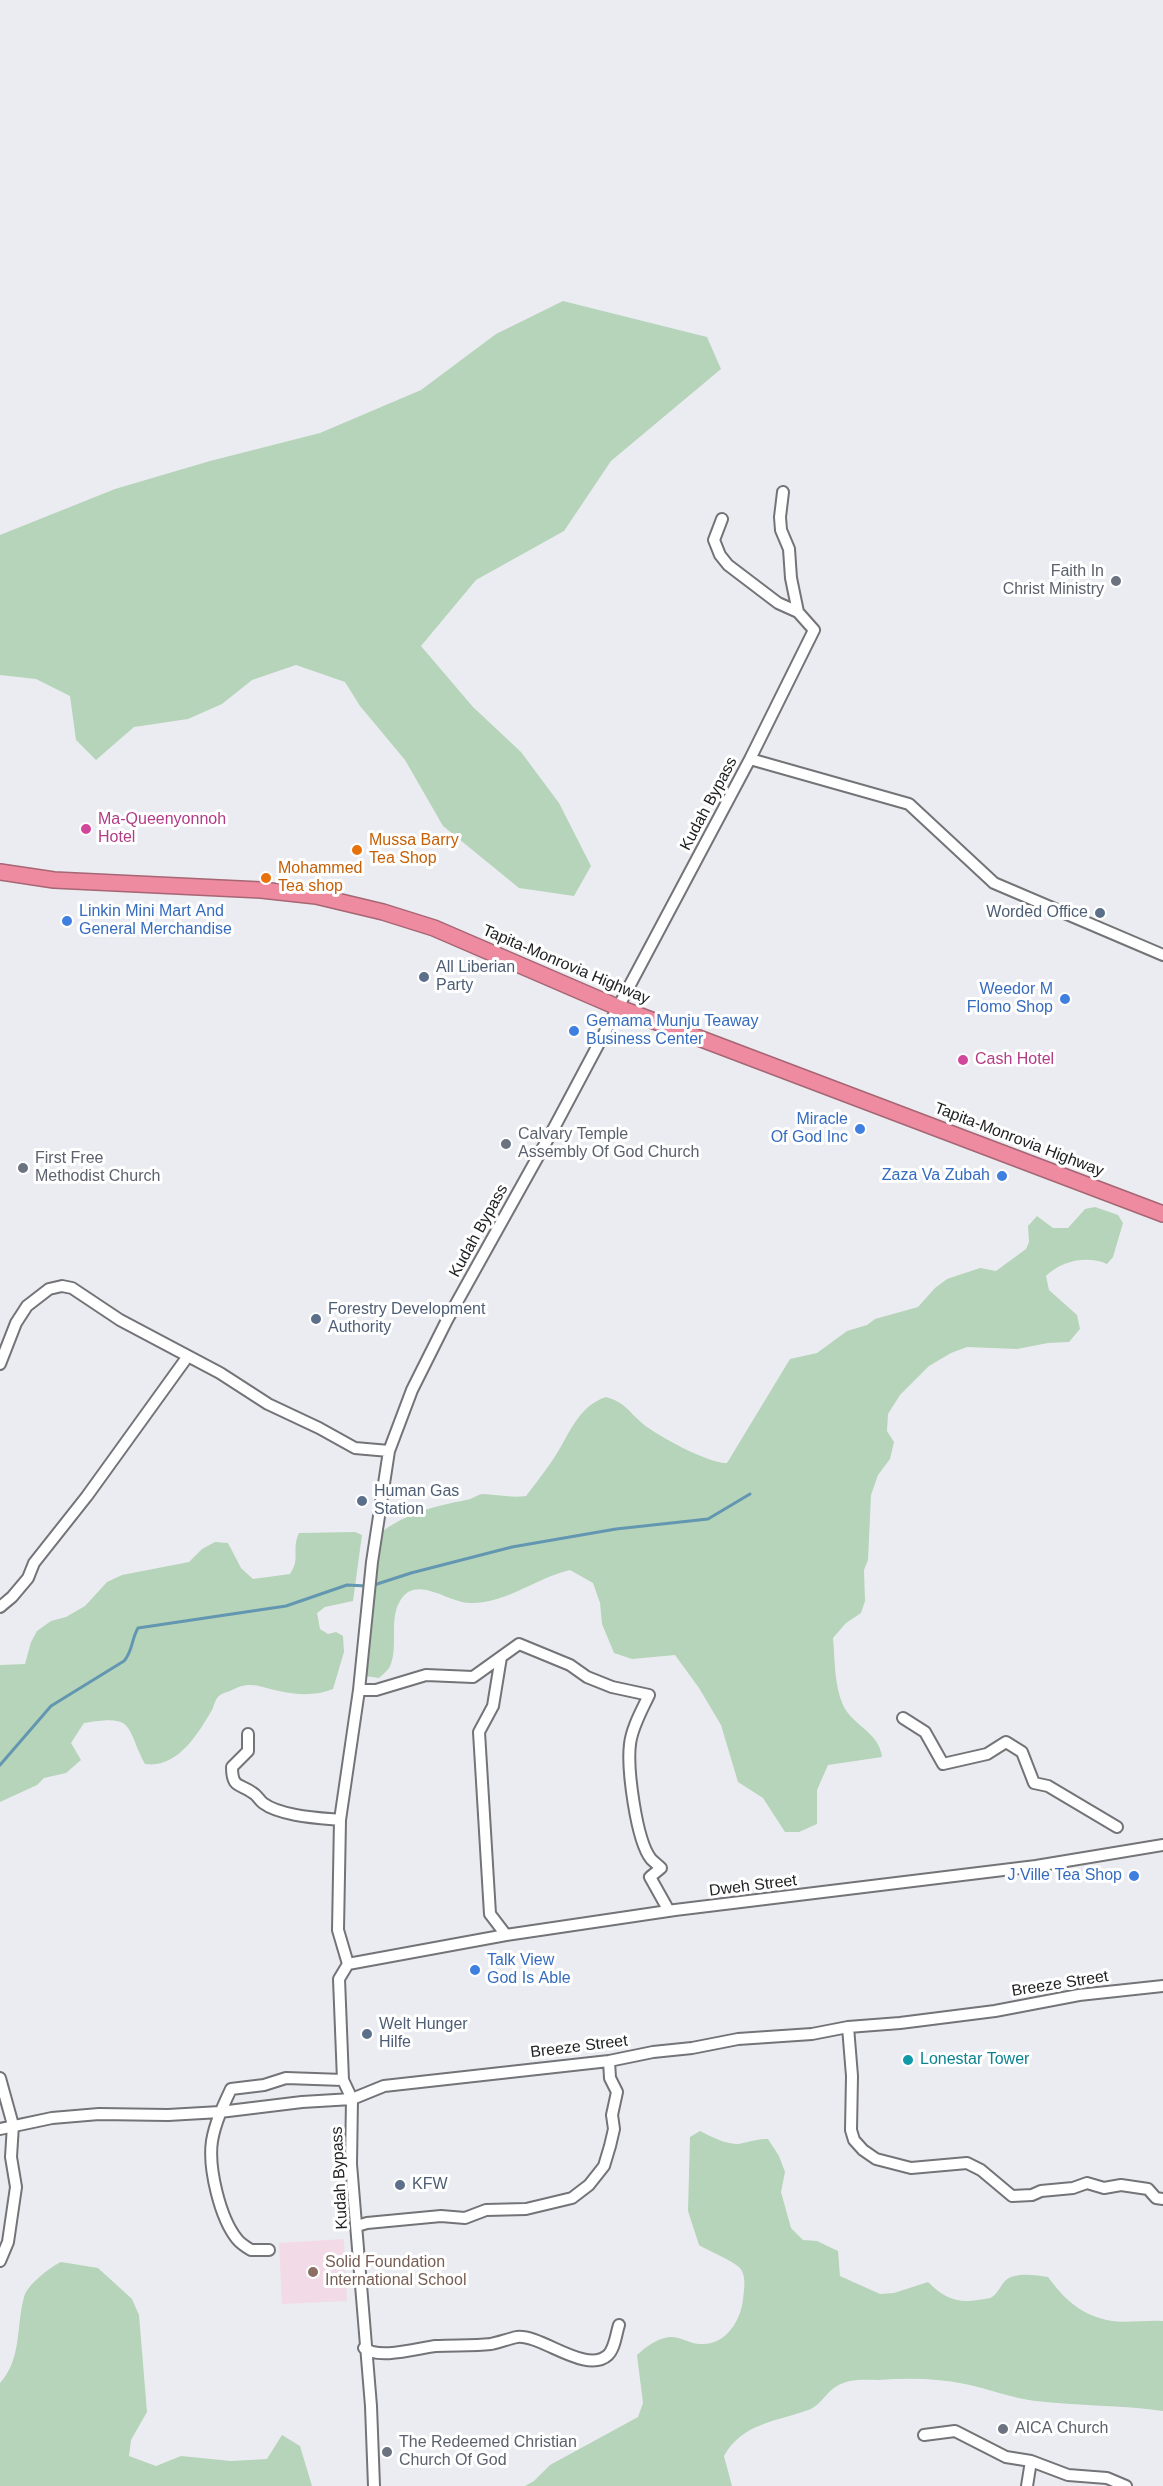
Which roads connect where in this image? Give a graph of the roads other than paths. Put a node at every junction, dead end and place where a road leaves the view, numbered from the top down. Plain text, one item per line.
1 (783, 492) dead end
2 (722, 519) dead end
3 (798, 612) junction
4 (750, 759) junction
5 (0, 872) edge
6 (1163, 955) edge
7 (617, 1007) junction
8 (1163, 1214) edge
9 (188, 1356) junction
10 (0, 1364) edge
11 (389, 1451) junction
12 (0, 1607) edge
13 (501, 1657) junction
14 (358, 1690) junction
15 (903, 1718) dead end
16 (248, 1734) dead end
17 (340, 1820) junction
18 (1118, 1827) dead end
19 (1163, 1845) edge
20 (669, 1911) junction
21 (506, 1935) junction
22 (348, 1964) junction
23 (1163, 1986) edge
24 (848, 2027) junction
25 (609, 2061) junction
26 (0, 2078) edge
27 (343, 2080) junction
28 (352, 2099) junction
29 (220, 2112) junction
30 (13, 2125) junction
31 (0, 2129) edge
32 (1163, 2199) edge
33 (357, 2226) junction
34 (268, 2250) dead end
35 (0, 2261) edge
36 (619, 2325) dead end
37 (364, 2348) junction
38 (924, 2435) dead end
39 (1031, 2461) junction
40 (374, 2486) edge
41 (1027, 2486) edge
42 (1126, 2486) edge

1 - 3 street
2 - 3 street
3 - 4 street, Kudah Bypass
4 - 6 street
4 - 7 street, Kudah Bypass
5 - 7 highway, Tapita-Monrovia Highway
7 - 8 highway, Tapita-Monrovia Highway
7 - 11 street, Kudah Bypass
9 - 10 street
9 - 11 street
9 - 12 street
11 - 14 street, Kudah Bypass
13 - 14 street
13 - 20 street
13 - 21 street
14 - 17 street, Kudah Bypass
15 - 18 street
16 - 17 street
17 - 22 street, Kudah Bypass
19 - 20 street, Dweh Street
20 - 21 street, Dweh Street
21 - 22 street, Dweh Street
22 - 27 street, Kudah Bypass
23 - 24 street, Breeze Street
24 - 25 street, Breeze Street
24 - 32 street
25 - 28 street, Breeze Street
25 - 33 street
26 - 30 street
27 - 28 street, Kudah Bypass
27 - 29 street
28 - 29 street, Breeze Street
28 - 33 street, Kudah Bypass
29 - 30 street, Breeze Street
29 - 34 street
30 - 31 street, Breeze Street
30 - 35 street
33 - 37 street, Kudah Bypass
36 - 37 street
37 - 40 street, Kudah Bypass
38 - 39 street
39 - 41 street
39 - 42 street

